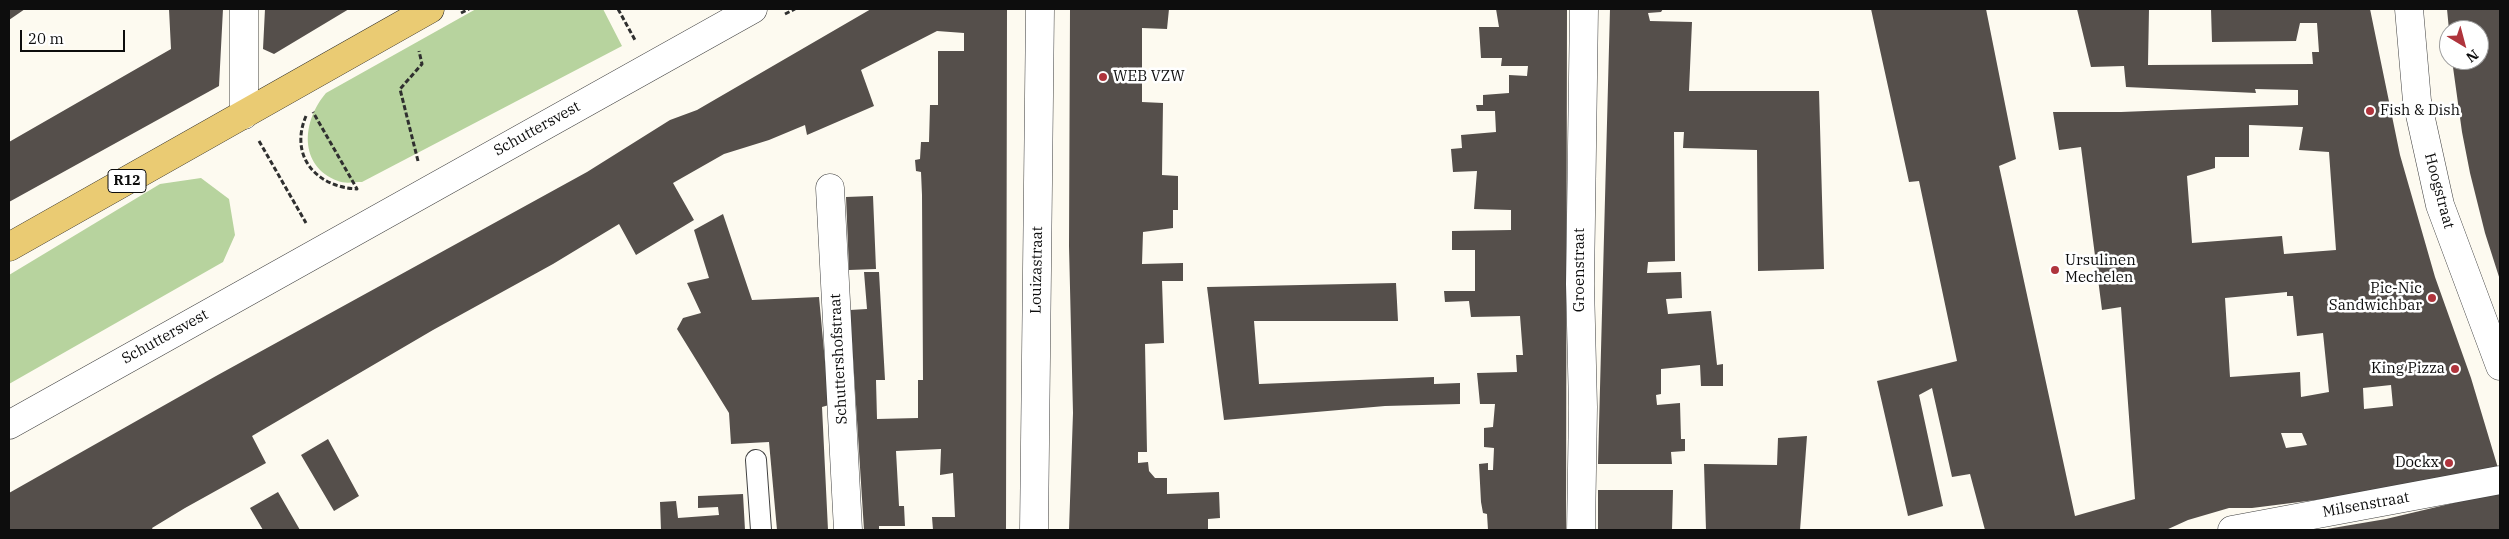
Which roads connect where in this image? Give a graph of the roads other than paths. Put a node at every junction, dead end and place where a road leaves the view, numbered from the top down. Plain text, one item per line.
1 (244, 9) edge
2 (430, 9) edge
3 (753, 9) edge
4 (1040, 9) edge
5 (1584, 9) edge
6 (2409, 9) edge
7 (244, 115) junction
8 (830, 188) dead end
9 (9, 247) edge
10 (2500, 366) edge
11 (9, 425) edge
12 (756, 460) dead end
13 (2500, 480) edge
14 (761, 530) edge
15 (848, 530) edge
16 (1034, 530) edge
17 (1581, 530) edge
18 (2232, 530) edge

1 - 7 street
2 - 7 main road, R12
3 - 11 street, Schuttersvest
4 - 16 street, Louizastraat
5 - 17 street, Groenstraat
6 - 10 street, Hoogstraat
7 - 9 main road, R12
8 - 15 street, Schuttershofstraat
12 - 14 lane
13 - 18 street, Milsenstraat

